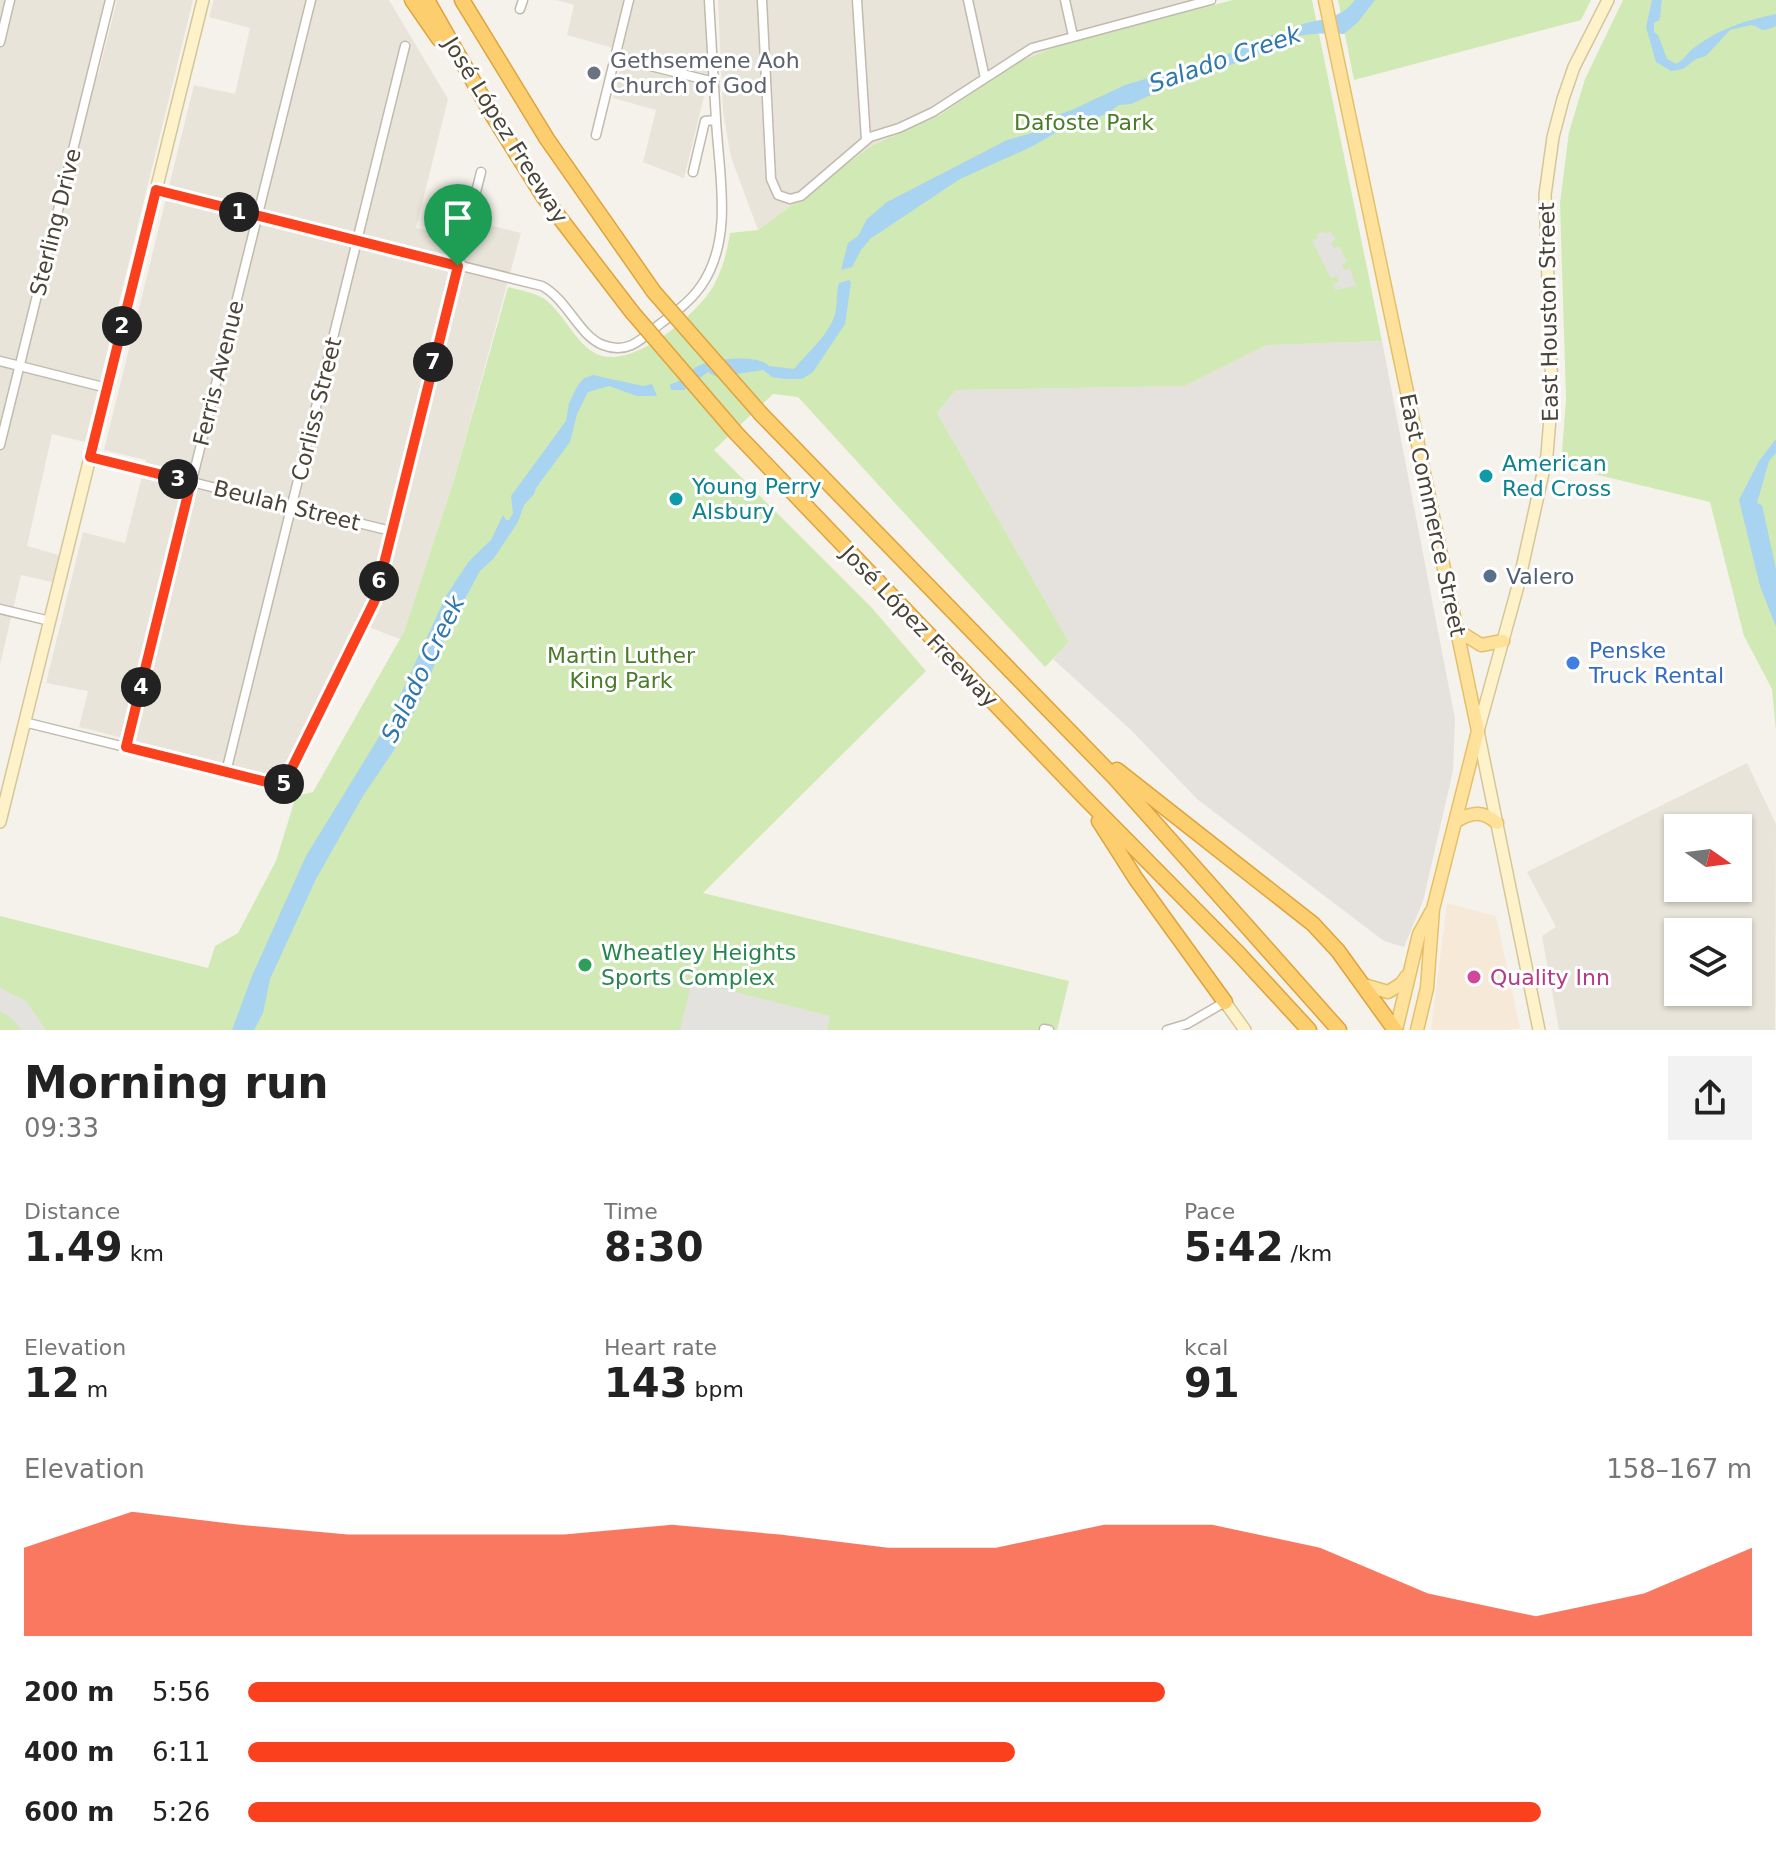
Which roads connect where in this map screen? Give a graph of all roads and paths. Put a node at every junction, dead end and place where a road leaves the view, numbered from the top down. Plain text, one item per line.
1 (10, 0) edge
2 (110, 0) edge
3 (203, 0) edge
4 (311, 0) edge
5 (412, 0) edge
6 (427, 0) edge
7 (462, 0) edge
8 (472, 0) edge
9 (629, 0) edge
10 (709, 0) edge
11 (762, 0) edge
12 (857, 0) edge
13 (968, 0) edge
14 (1065, 0) edge
15 (1161, 0) edge
16 (1211, 0) edge
17 (1325, 0) edge
18 (1608, 0) edge
19 (1164, 12) junction
20 (1073, 36) junction
21 (487, 41) junction
22 (0, 42) edge
23 (405, 46) dead end
24 (615, 57) junction
25 (985, 78) junction
26 (714, 82) junction
27 (493, 116) junction
28 (716, 120) junction
29 (596, 135) dead end
30 (866, 140) junction
31 (481, 172) dead end
32 (693, 172) dead end
33 (156, 190) junction
34 (257, 216) junction
35 (358, 241) junction
36 (458, 266) junction
37 (0, 361) edge
38 (19, 366) junction
39 (107, 388) junction
40 (0, 445) edge
41 (90, 457) junction
42 (191, 482) junction
43 (292, 506) junction
44 (391, 531) junction
45 (0, 609) edge
46 (50, 621) junction
47 (1457, 630) junction
48 (1503, 641) junction
49 (24, 722) junction
50 (1478, 731) junction
51 (1073, 736) junction
52 (126, 747) junction
53 (226, 772) junction
54 (1084, 797) junction
55 (0, 822) edge
56 (1455, 822) junction
57 (1497, 823) junction
58 (1433, 909) junction
59 (1408, 974) junction
60 (1364, 985) junction
61 (1225, 1002) junction
62 (1167, 1030) edge
63 (1245, 1030) edge
64 (1309, 1030) edge
65 (1339, 1030) edge
66 (1395, 1030) edge
67 (1417, 1030) edge
68 (1539, 1030) edge

1 - 22 street
2 - 38 street, Sterling Drive
3 - 33 main road
4 - 34 street, Ferris Avenue
5 - 27 highway
6 - 27 highway, José López Freeway
7 - 21 highway, José López Freeway
8 - 21 highway
9 - 24 street
10 - 26 street
11 - 30 street
12 - 30 street
13 - 25 street
14 - 20 street
15 - 19 street
16 - 19 street
17 - 47 main road, East Commerce Street
18 - 48 main road, East Houston Street
19 - 20 street
20 - 25 street
21 - 51 highway, José López Freeway, bridge
23 - 35 street, Corliss Street
24 - 26 street
24 - 29 street
25 - 30 street
26 - 28 street
27 - 54 highway, José López Freeway, bridge
28 - 32 street
28 - 36 street
31 - 36 street
33 - 34 street
33 - 39 main road
34 - 35 street
34 - 42 street, Ferris Avenue
35 - 36 street
35 - 43 street, Corliss Street
36 - 44 street
37 - 38 street
38 - 39 street
38 - 40 street, Sterling Drive
39 - 41 main road
41 - 42 street, Beulah Street
41 - 46 main road
42 - 43 street, Beulah Street
42 - 52 street, Ferris Avenue
43 - 44 street, Beulah Street
43 - 53 street, Corliss Street
44 - 53 street
45 - 46 street
46 - 49 main road
47 - 48 main road
47 - 50 main road, East Commerce Street
48 - 50 main road, East Houston Street
49 - 52 street
49 - 55 main road
50 - 56 main road, East Houston Street
50 - 57 main road, East Commerce Street
51 - 60 highway
51 - 65 highway, José López Freeway
52 - 53 street
54 - 61 highway
54 - 64 highway, José López Freeway
56 - 57 main road
56 - 58 main road, East Houston Street
57 - 68 main road, East Commerce Street
58 - 59 main road, East Houston Street
58 - 67 main road, East Houston Street
59 - 60 main road
59 - 66 main road, East Houston Street
60 - 66 highway
61 - 62 street
61 - 63 main road

